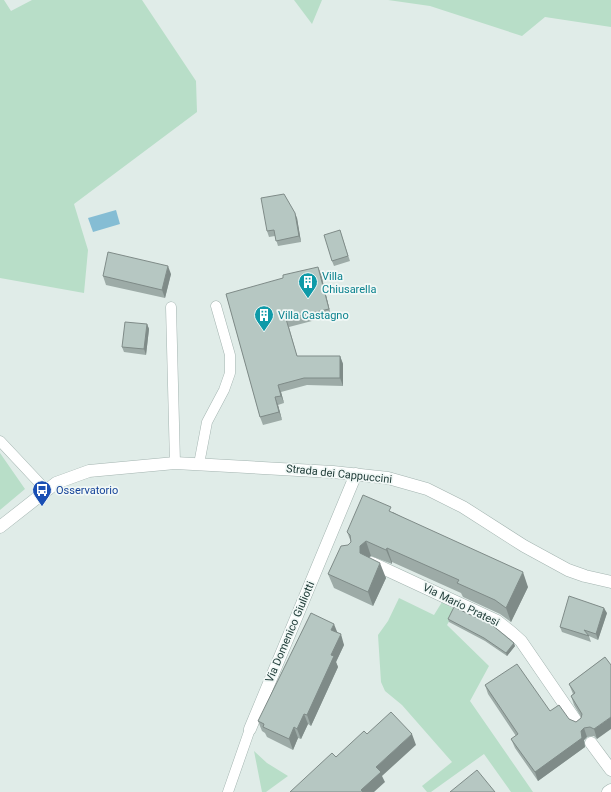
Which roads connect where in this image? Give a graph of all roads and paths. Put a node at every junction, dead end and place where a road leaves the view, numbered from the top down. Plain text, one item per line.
1 (216, 306) dead end
2 (171, 307) dead end
3 (0, 441) edge
4 (175, 463) junction
5 (200, 464) junction
6 (356, 474) junction
7 (46, 490) junction
8 (0, 526) edge
9 (372, 563) edge
10 (611, 582) edge
11 (578, 724) edge
12 (250, 729) joint
13 (591, 743) edge
14 (611, 770) edge
15 (611, 790) edge
16 (228, 792) edge
17 (608, 792) edge

1 - 5 lane
2 - 4 lane
3 - 7 lane
4 - 5 street, Strada dei Cappuccini
4 - 7 street, Strada dei Cappuccini
5 - 6 street, Strada dei Cappuccini
6 - 10 street, Strada dei Cappuccini
6 - 12 street, Via Domenico Giuliotti
7 - 8 street, Strada dei Cappuccini
9 - 11 street, Via Mario Pratesi
12 - 16 lane, Via Domenico Giuliotti
13 - 14 street
15 - 17 street

